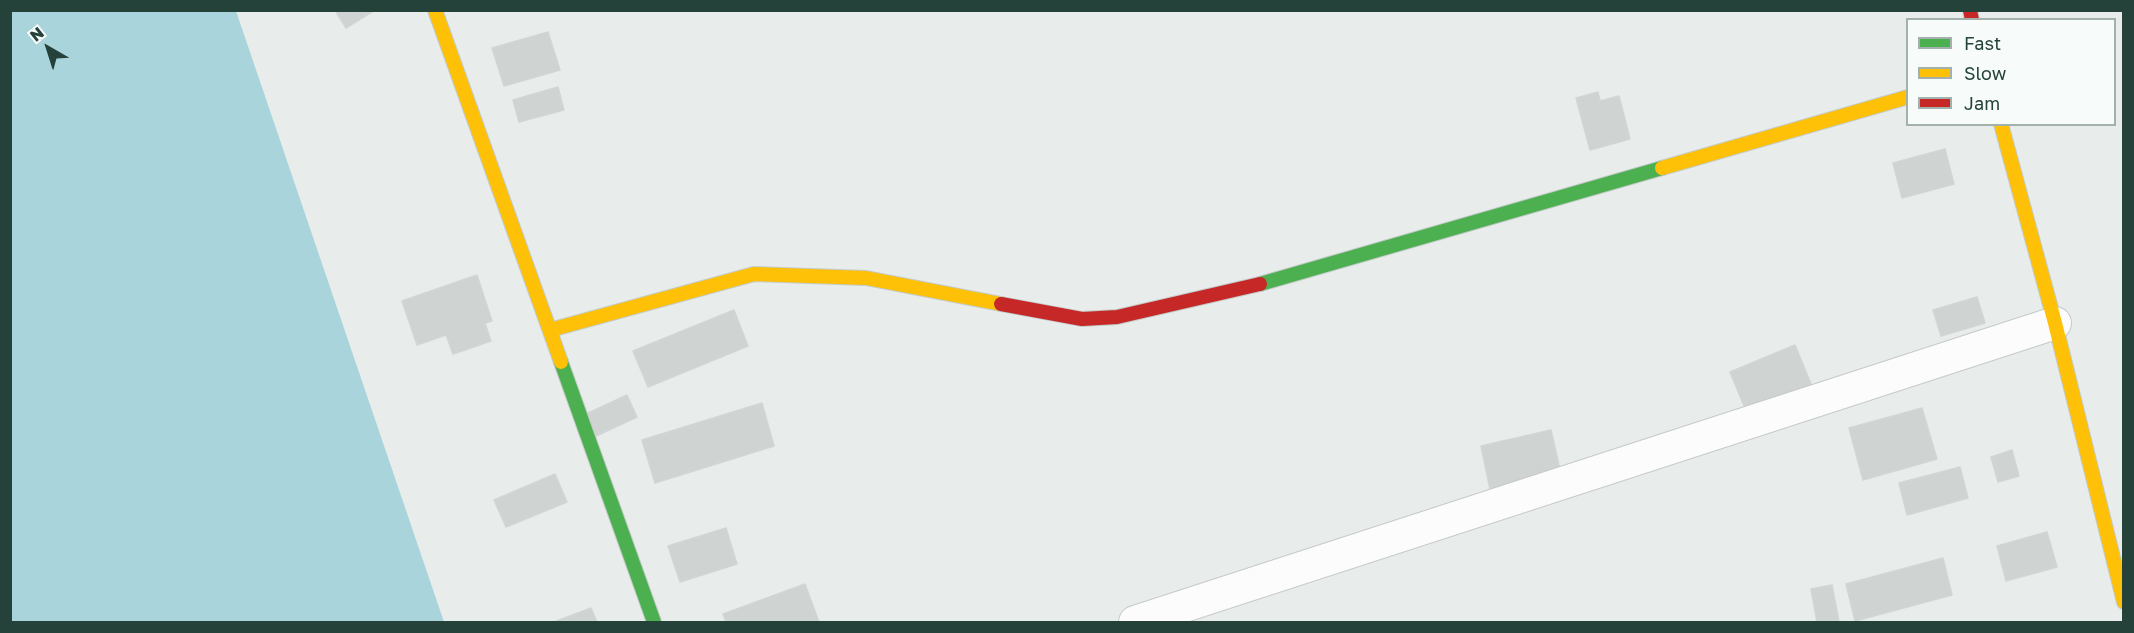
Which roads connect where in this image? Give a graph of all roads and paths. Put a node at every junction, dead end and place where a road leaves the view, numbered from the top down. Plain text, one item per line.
1 (435, 10) edge
2 (1906, 98) edge
3 (2002, 126) edge
4 (2055, 323) junction
5 (550, 330) junction
6 (2124, 602) edge
7 (654, 622) edge
8 (1135, 622) edge

1 - 5 street
2 - 5 street
3 - 4 street
4 - 6 street
4 - 8 street
5 - 7 street

